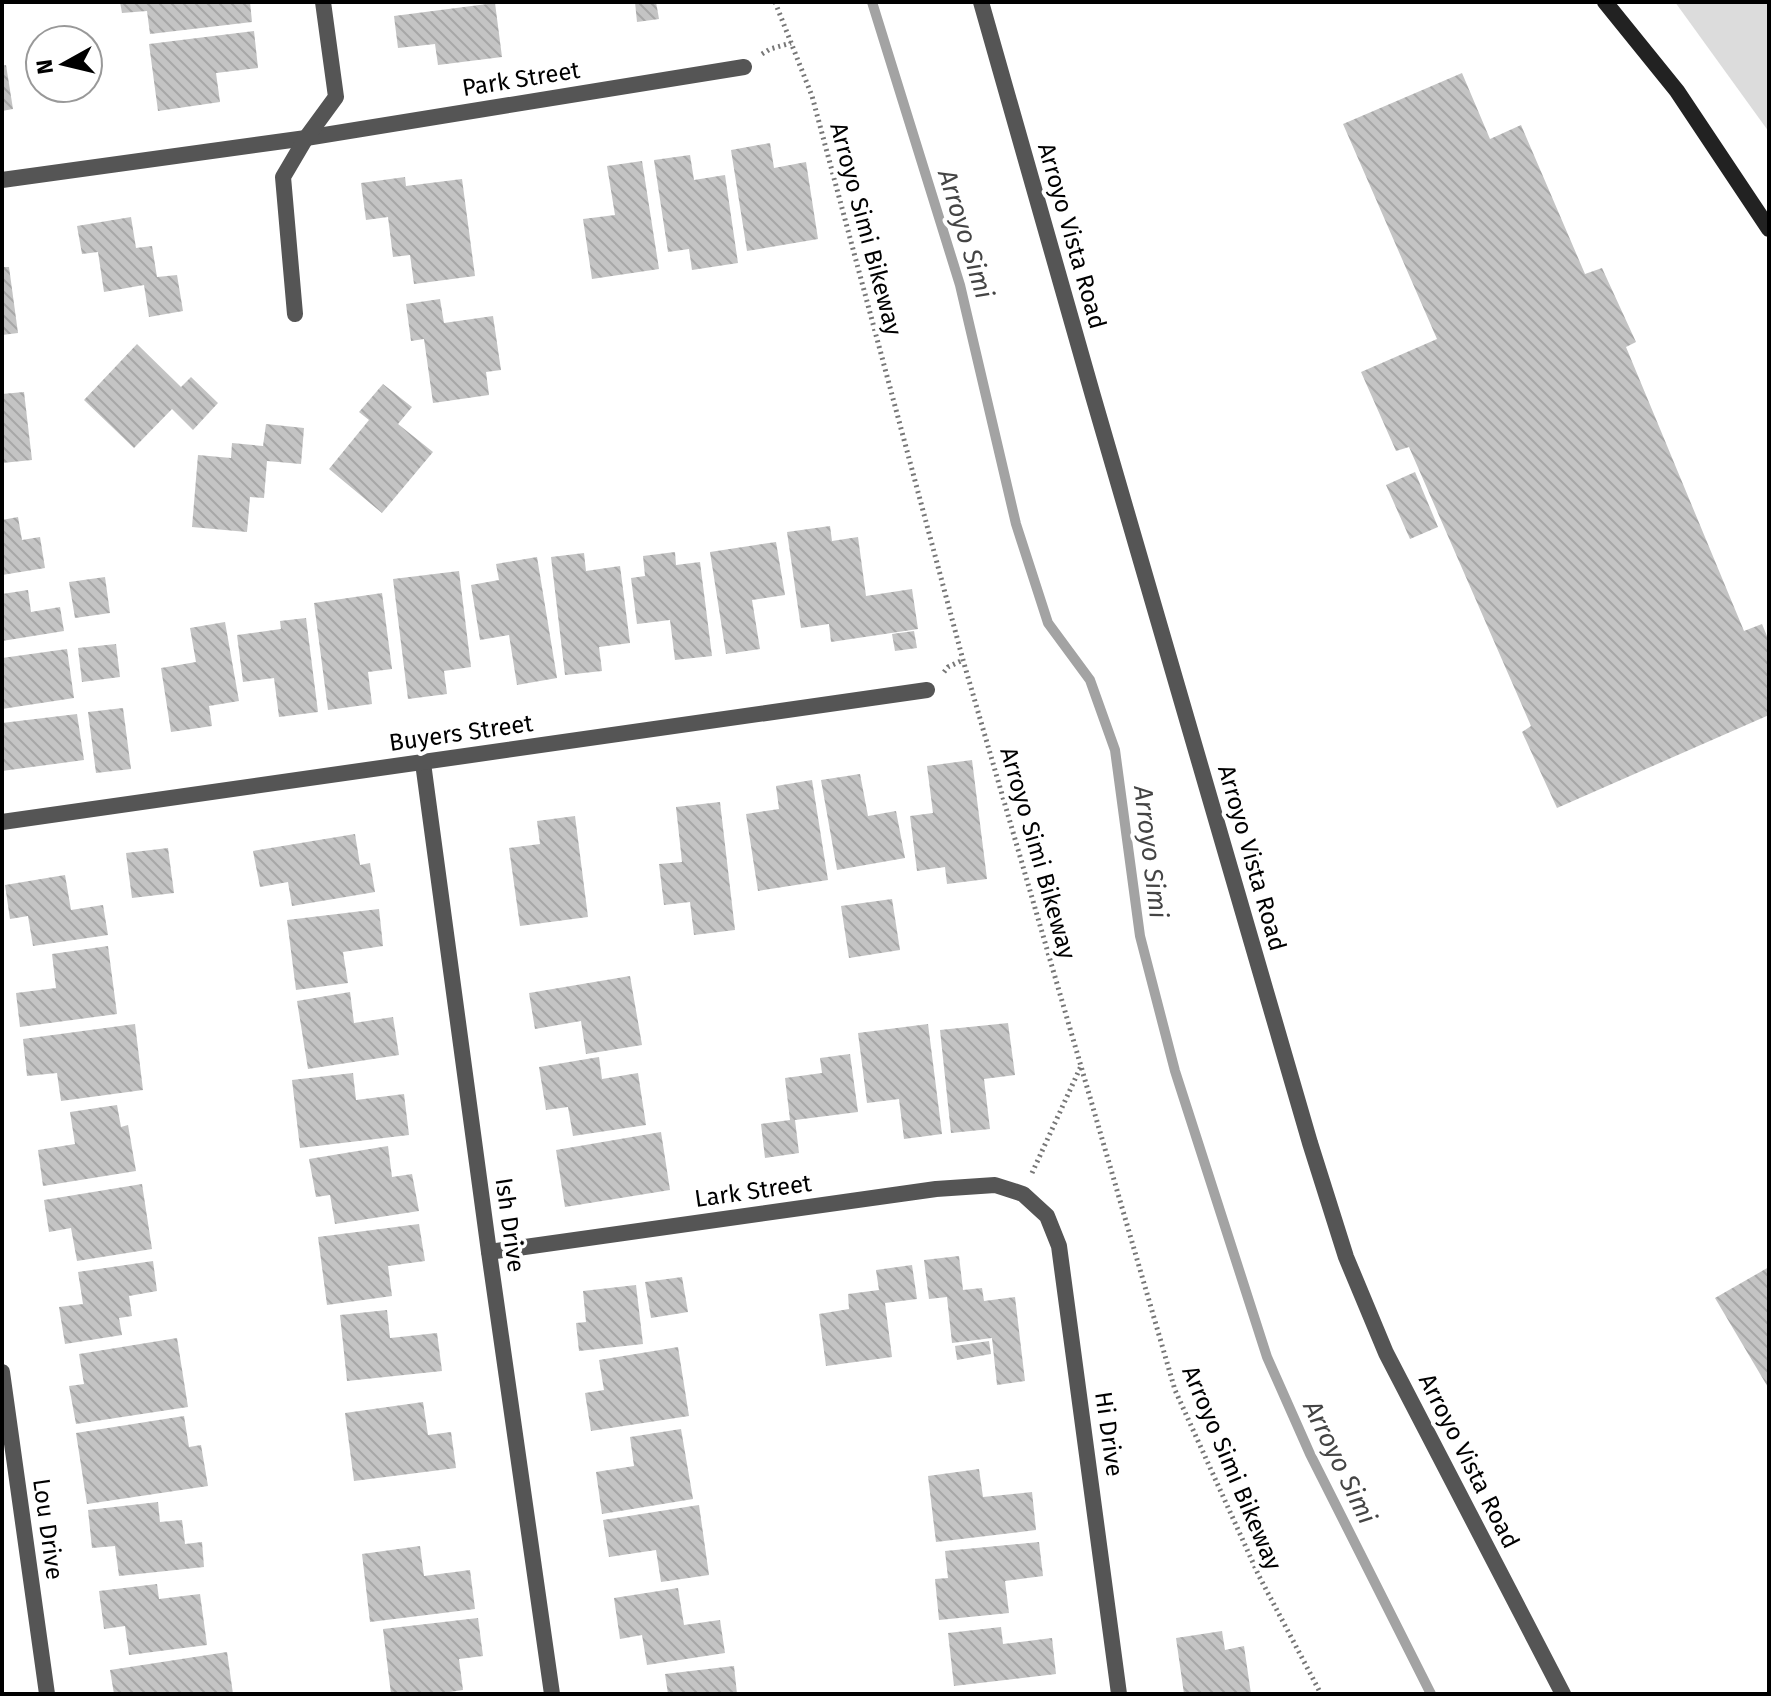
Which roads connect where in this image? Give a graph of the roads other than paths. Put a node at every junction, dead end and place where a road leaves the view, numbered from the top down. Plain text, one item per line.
1 (323, 2) edge
2 (981, 2) edge
3 (1605, 2) edge
4 (744, 67) dead end
5 (306, 138) junction
6 (2, 180) edge
7 (1769, 229) edge
8 (295, 314) dead end
9 (927, 690) dead end
10 (423, 763) junction
11 (2, 822) edge
12 (1023, 1194) joint
13 (489, 1252) junction
14 (2, 1372) edge
15 (47, 1694) edge
16 (552, 1694) edge
17 (1119, 1694) edge
18 (1563, 1694) edge

1 - 5 street
2 - 18 street, Arroyo Vista Road
3 - 7 street
4 - 5 street, Park Street
5 - 6 street, Park Street
5 - 8 street
9 - 10 street, Buyers Street
10 - 11 street, Buyers Street
10 - 13 street, Ish Drive
12 - 13 street, Lark Street
12 - 17 street, Hi Drive
13 - 16 street, Ish Drive
14 - 15 street, Lou Drive

